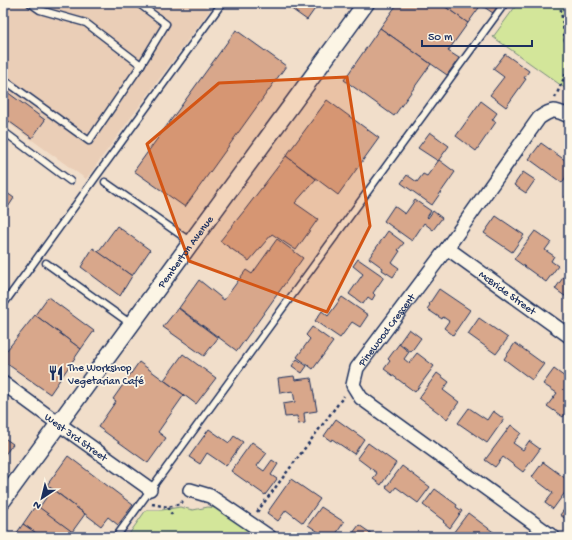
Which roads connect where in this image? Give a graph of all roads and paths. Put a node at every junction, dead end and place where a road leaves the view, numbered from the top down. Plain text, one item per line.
1 (30, 3) edge
2 (138, 3) edge
3 (222, 3) edge
4 (366, 3) edge
5 (505, 3) edge
6 (560, 3) edge
7 (569, 56) edge
8 (141, 65) junction
9 (569, 67) edge
10 (3, 79) edge
11 (549, 111) junction
12 (569, 116) edge
13 (3, 131) edge
14 (70, 180) dead end
15 (105, 182) dead end
16 (192, 242) junction
17 (446, 248) junction
18 (46, 263) dead end
19 (3, 305) edge
20 (132, 325) junction
21 (569, 336) edge
22 (3, 383) edge
23 (353, 385) junction
24 (58, 424) junction
25 (190, 490) joint
26 (146, 494) junction
27 (3, 500) edge
28 (168, 507) junction
29 (172, 515) dead end
30 (249, 522) junction
31 (116, 537) edge
32 (270, 537) edge
33 (554, 537) edge

1 - 8 lane
2 - 8 lane
3 - 19 lane
4 - 16 street, Pemberton Avenue
5 - 26 lane
6 - 7 path
8 - 10 lane
9 - 11 path
11 - 12 street
11 - 17 street, Pinewood Crescent
13 - 14 lane
15 - 16 lane
16 - 20 street, Pemberton Avenue
17 - 21 street, McBride Street
17 - 23 street, Pinewood Crescent
18 - 20 lane
20 - 24 street, Pemberton Avenue
22 - 24 street, West 3rd Street
23 - 30 path
23 - 33 street
24 - 26 street, West 3rd Street
24 - 27 street, Pemberton Avenue
25 - 28 path
25 - 30 street
26 - 28 path
26 - 31 lane
28 - 29 path
30 - 32 street

